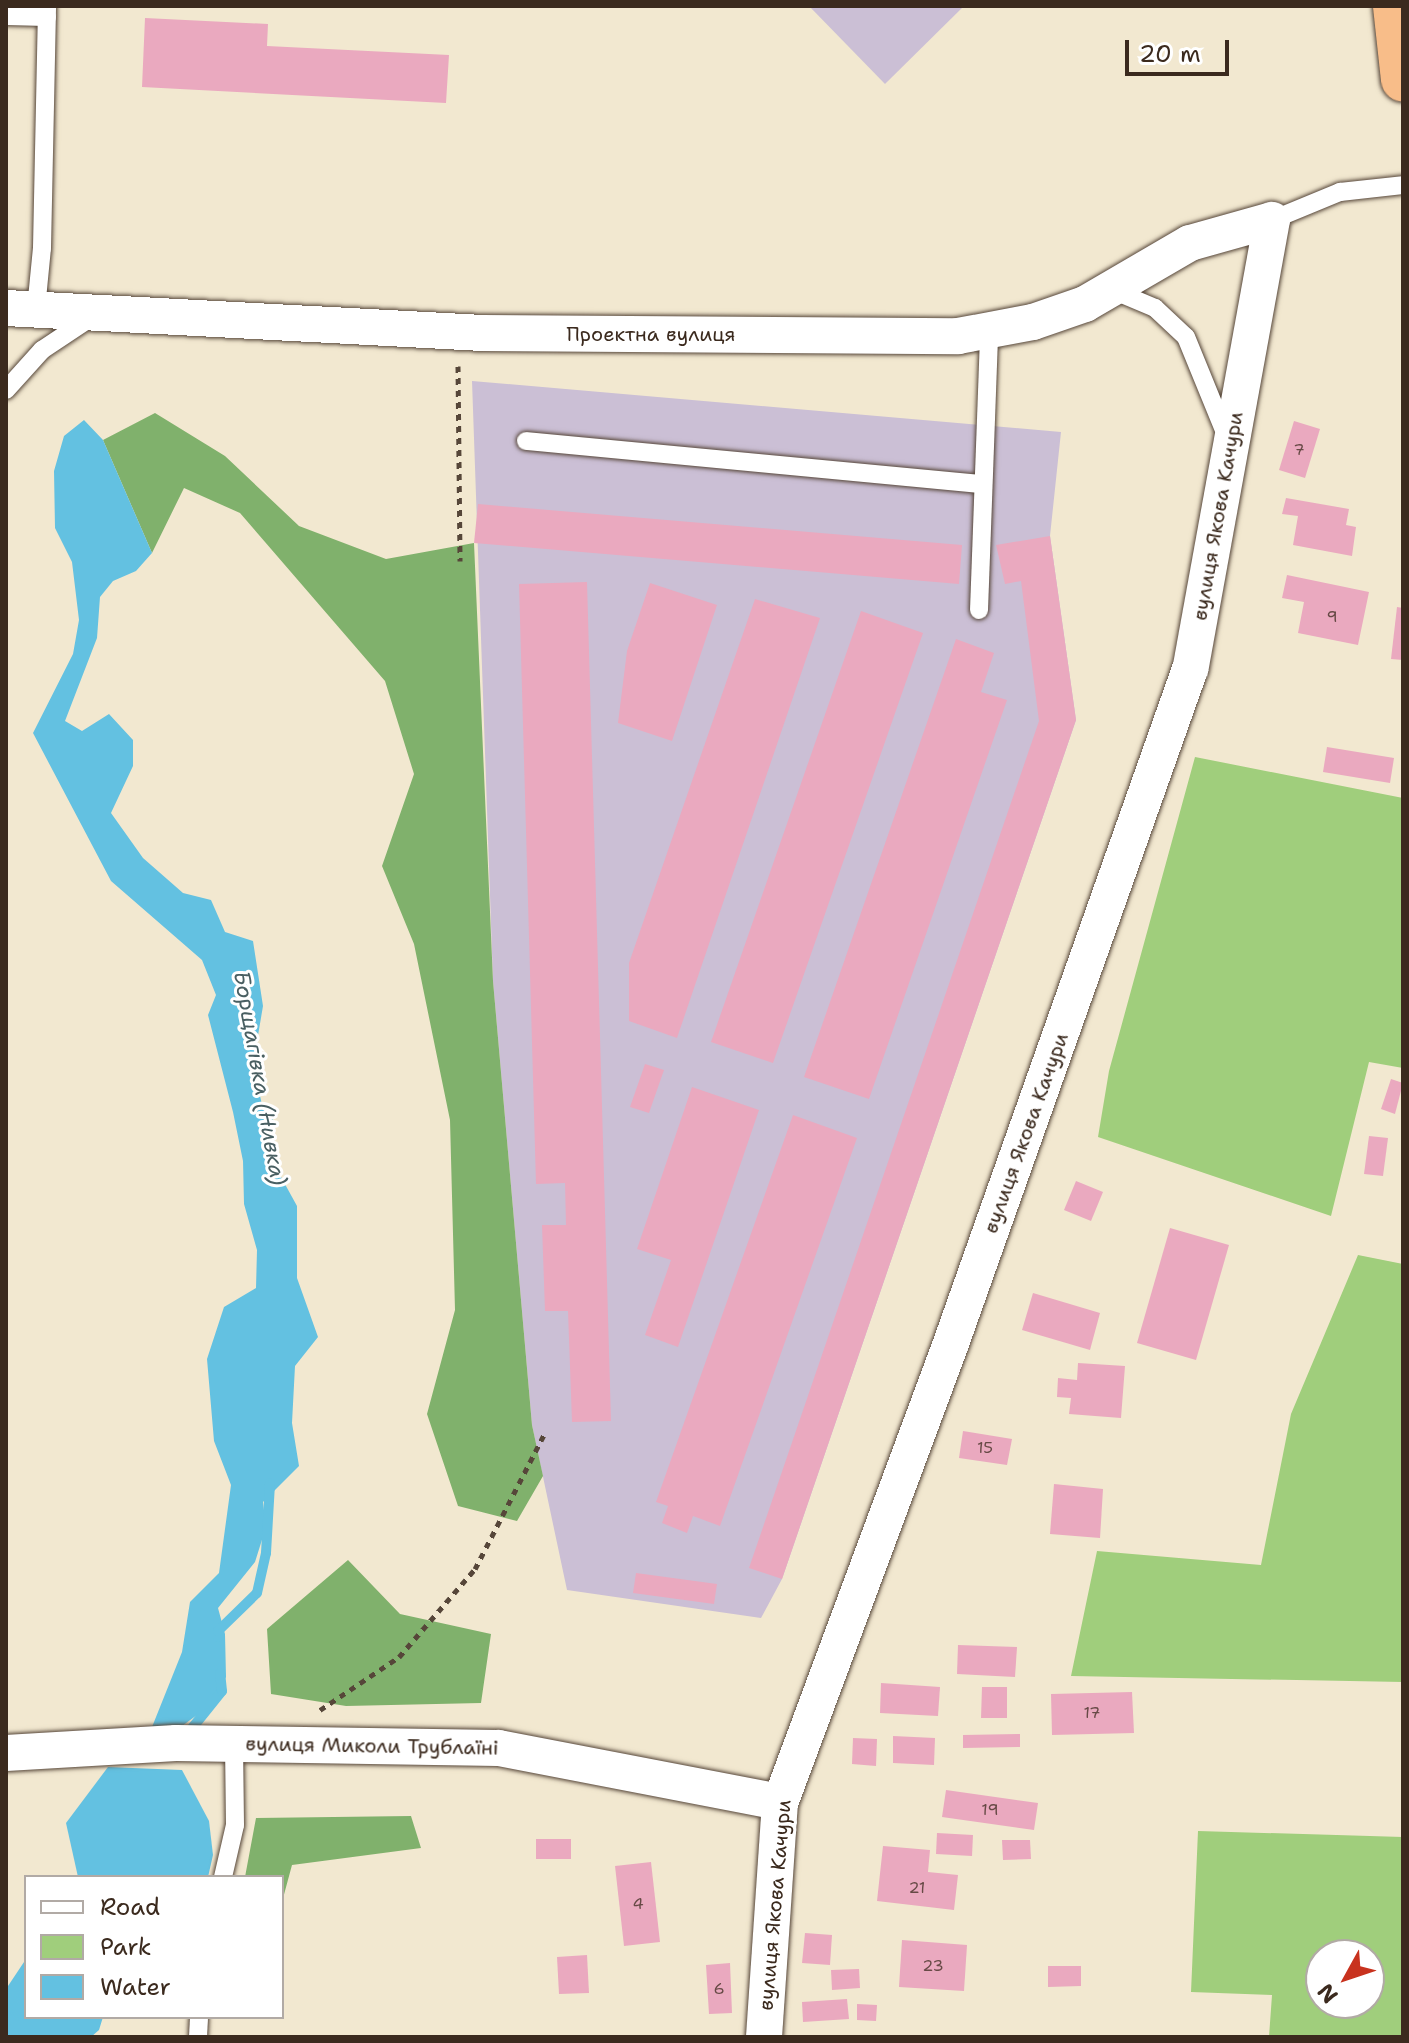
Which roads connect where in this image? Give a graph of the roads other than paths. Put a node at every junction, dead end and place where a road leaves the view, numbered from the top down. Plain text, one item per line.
1 (1395, 6) edge
2 (47, 12) edge
3 (6, 16) edge
4 (1403, 80) edge
5 (1403, 185) edge
6 (1272, 220) junction
7 (1110, 289) junction
8 (21, 309) edge
9 (99, 312) junction
10 (989, 332) junction
11 (6, 390) edge
12 (526, 441) dead end
13 (1231, 448) junction
14 (982, 484) junction
15 (979, 610) dead end
16 (206, 1743) junction
17 (6, 1753) edge
18 (780, 1802) junction
19 (223, 1875) edge
20 (764, 2037) edge

1 - 4 highway
2 - 3 lane
2 - 8 lane
5 - 6 lane
6 - 7 street, Проектна вулиця
6 - 13 street, вулиця Якова Качури
7 - 10 street, Проектна вулиця
7 - 13 lane
8 - 9 street, Проектна вулиця
9 - 10 street, Проектна вулиця
9 - 11 lane
10 - 14 lane
12 - 14 lane
13 - 18 street, вулиця Якова Качури
14 - 15 lane
16 - 17 street, вулиця Миколи Трублаїні
16 - 18 street, вулиця Миколи Трублаїні
16 - 19 lane
18 - 20 street, вулиця Якова Качури

